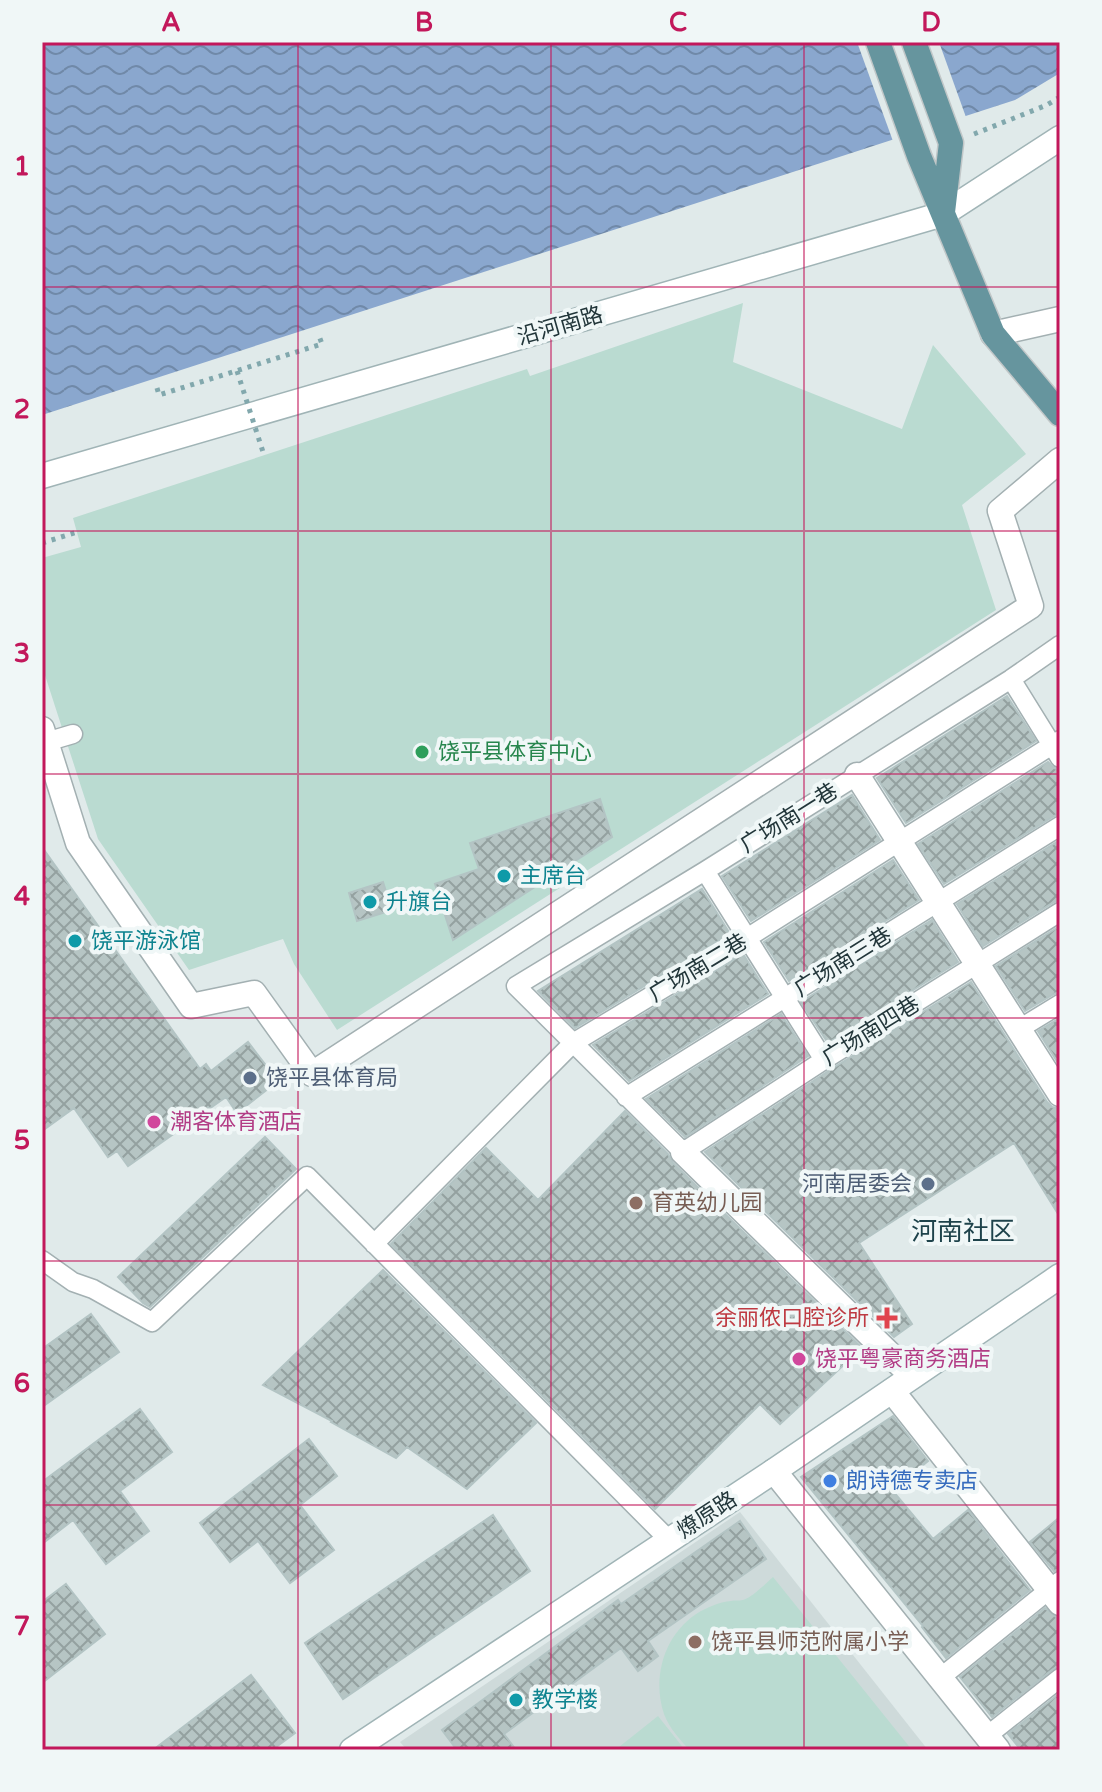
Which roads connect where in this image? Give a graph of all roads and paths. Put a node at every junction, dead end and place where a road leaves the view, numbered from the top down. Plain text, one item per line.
1 (878, 42) edge
2 (914, 42) edge
3 (1060, 97) edge
4 (1060, 138) edge
5 (951, 143) junction
6 (943, 214) junction
7 (1060, 319) edge
8 (993, 334) junction
9 (319, 336) dead end
10 (237, 371) junction
11 (157, 388) dead end
12 (1060, 414) edge
13 (264, 455) dead end
14 (1060, 460) edge
15 (42, 476) edge
16 (77, 532) dead end
17 (42, 543) edge
18 (1060, 645) edge
19 (1011, 679) junction
20 (73, 734) dead end
21 (44, 736) edge
22 (1057, 747) edge
23 (857, 775) junction
24 (1060, 826) edge
25 (900, 842) junction
26 (705, 871) junction
27 (938, 902) junction
28 (1060, 912) edge
29 (747, 938) junction
30 (977, 964) junction
31 (785, 998) junction
32 (1060, 1004) edge
33 (1019, 1029) junction
34 (573, 1043) junction
35 (824, 1060) junction
36 (1059, 1090) edge
37 (626, 1097) junction
38 (683, 1152) junction
39 (374, 1244) junction
40 (42, 1260) edge
41 (1060, 1276) edge
42 (912, 1376) junction
43 (892, 1391) junction
44 (774, 1471) junction
45 (669, 1540) junction
46 (1056, 1591) edge
47 (940, 1678) junction
48 (1060, 1678) edge
49 (993, 1743) edge
50 (366, 1746) edge

1 - 6 main road
2 - 5 main road
3 - 5 path
4 - 6 street, 沿河南路
5 - 6 main road
6 - 8 main road
6 - 15 street, 沿河南路
7 - 8 street
8 - 12 main road
9 - 10 path
10 - 11 path
10 - 13 path, bridge
14 - 21 street
16 - 17 path
18 - 19 lane, 广场南一巷
19 - 22 lane
19 - 23 lane, 广场南一巷
20 - 21 lane
22 - 25 lane, 广场南二巷
23 - 25 street
23 - 26 lane, 广场南一巷
24 - 27 lane, 广场南三巷
25 - 27 street
25 - 29 lane, 广场南二巷
26 - 29 lane
26 - 34 lane, 广场南一巷
27 - 30 street
27 - 31 lane, 广场南三巷
28 - 30 lane, 广场南四巷
29 - 31 lane
29 - 34 lane, 广场南二巷
30 - 33 street
30 - 35 lane, 广场南四巷
31 - 35 lane
31 - 37 lane, 广场南三巷
32 - 33 lane
33 - 36 street
34 - 37 lane
34 - 39 lane, 广场南二巷
35 - 38 lane, 广场南四巷
37 - 38 lane
38 - 42 street
39 - 40 lane
39 - 45 lane
41 - 42 street, 燎原路
42 - 43 street, 燎原路
43 - 44 street, 燎原路
43 - 46 street
44 - 45 street, 燎原路
44 - 47 street
45 - 50 street, 燎原路
46 - 47 lane
47 - 49 street
48 - 49 lane

